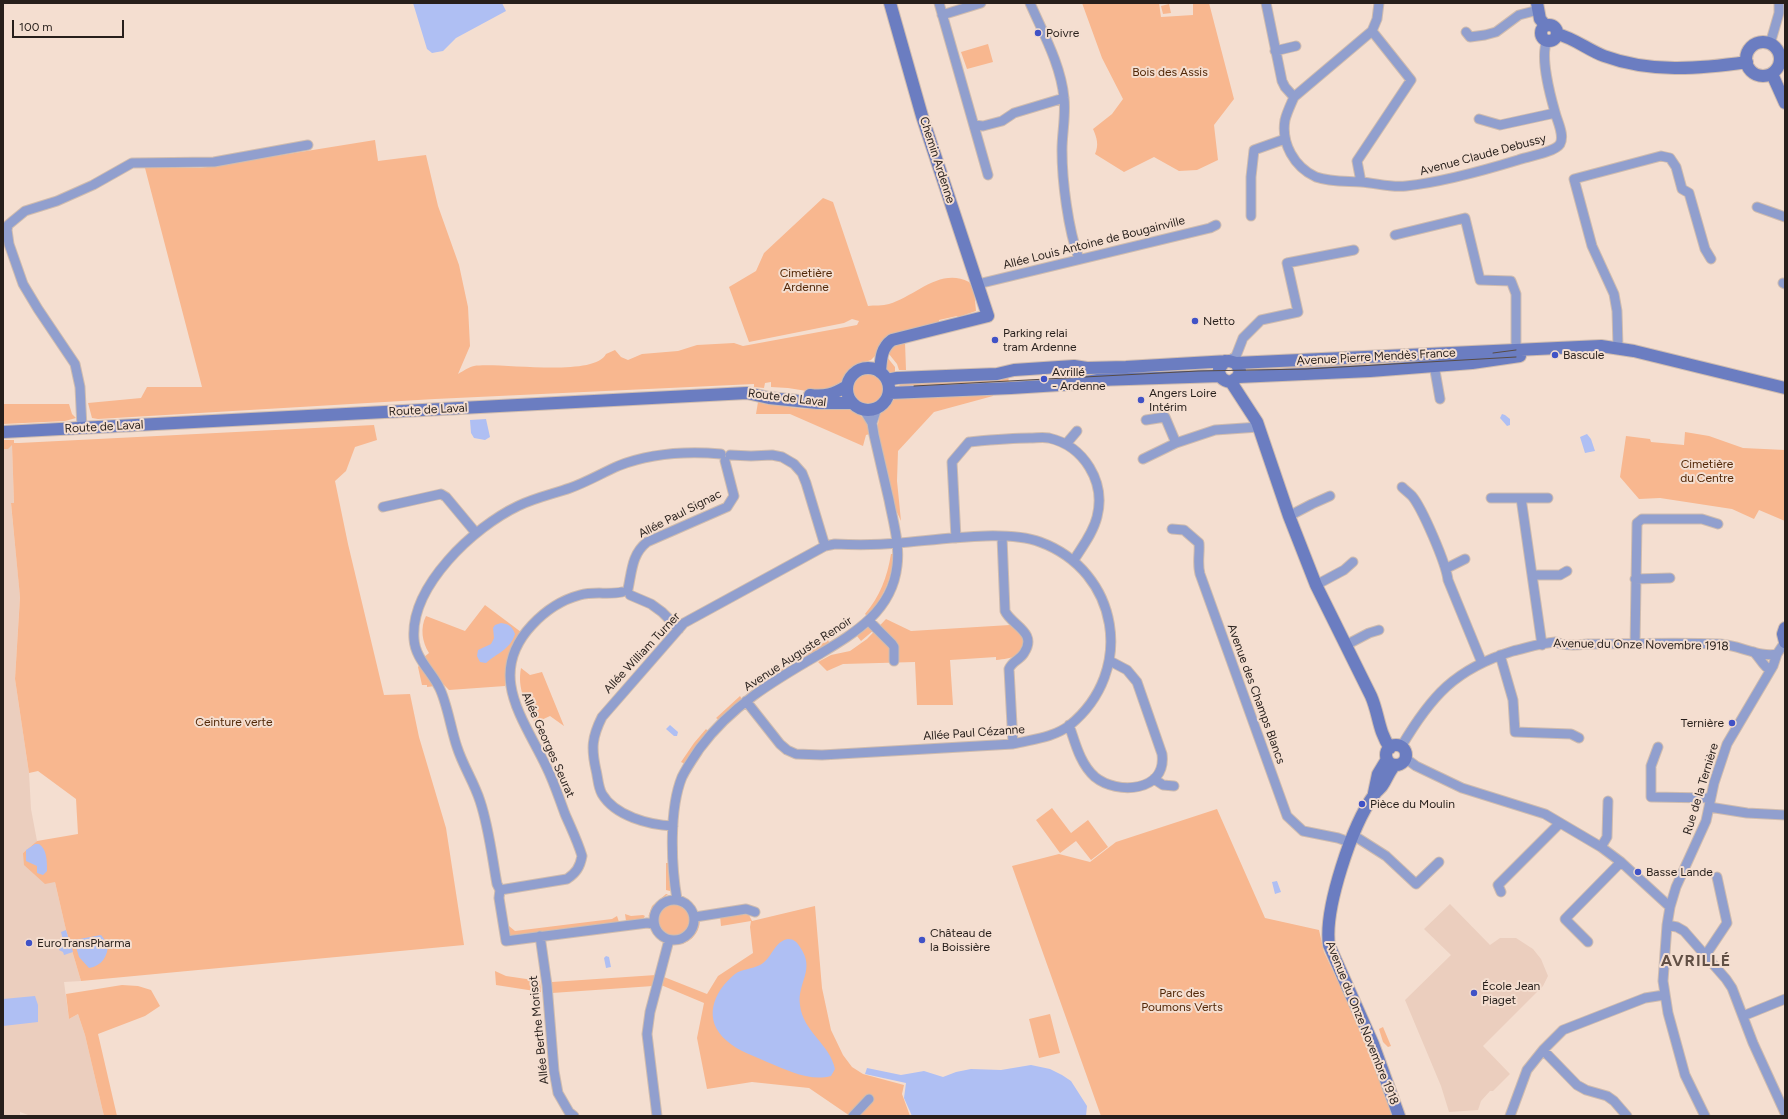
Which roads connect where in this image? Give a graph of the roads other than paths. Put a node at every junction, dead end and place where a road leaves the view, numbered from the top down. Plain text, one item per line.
1 (890, 3) edge
2 (939, 3) edge
3 (981, 3) edge
4 (1030, 3) edge
5 (1266, 3) edge
6 (1379, 3) edge
7 (1779, 3) edge
8 (1537, 7) edge
9 (942, 15) junction
10 (1372, 31) junction
11 (1466, 32) dead end
12 (1552, 38) junction
13 (1770, 44) junction
14 (1296, 46) dead end
15 (1275, 51) junction
16 (1747, 62) junction
17 (1777, 79) edge
18 (1294, 97) junction
19 (1064, 98) junction
20 (1785, 103) edge
21 (1555, 113) junction
22 (1479, 119) dead end
23 (974, 125) junction
24 (1285, 139) junction
25 (308, 145) dead end
26 (988, 175) dead end
27 (1361, 182) junction
28 (1757, 207) dead end
29 (1251, 216) dead end
30 (1785, 216) edge
31 (5, 221) edge
32 (1216, 225) dead end
33 (1395, 235) dead end
34 (1354, 250) dead end
35 (1711, 258) dead end
36 (1079, 259) junction
37 (978, 284) junction
38 (1618, 348) junction
39 (1516, 353) junction
40 (881, 356) junction
41 (1230, 362) junction
42 (1434, 365) junction
43 (867, 368) junction
44 (884, 376) junction
45 (1220, 376) junction
46 (1235, 379) junction
47 (847, 386) junction
48 (1785, 388) edge
49 (747, 393) junction
50 (889, 393) junction
51 (1785, 393) edge
52 (1440, 399) dead end
53 (852, 403) junction
54 (877, 408) junction
55 (864, 410) junction
56 (1146, 420) dead end
57 (872, 423) junction
58 (1259, 427) junction
59 (82, 428) junction
60 (1077, 431) dead end
61 (10, 434) edge
62 (1176, 443) junction
63 (1066, 444) junction
64 (725, 456) junction
65 (1143, 459) dead end
66 (1402, 487) dead end
67 (1330, 496) dead end
68 (1491, 498) dead end
69 (1521, 498) junction
70 (1548, 498) dead end
71 (383, 507) dead end
72 (1289, 516) junction
73 (1718, 524) dead end
74 (1172, 529) dead end
75 (476, 533) junction
76 (1002, 537) junction
77 (956, 538) junction
78 (896, 544) junction
79 (825, 546) junction
80 (1465, 559) dead end
81 (1074, 560) junction
82 (1353, 562) dead end
83 (1446, 568) junction
84 (1567, 571) dead end
85 (1532, 575) junction
86 (1670, 578) dead end
87 (1635, 579) junction
88 (1316, 586) junction
89 (627, 592) junction
90 (869, 621) junction
91 (1785, 628) edge
92 (679, 629) junction
93 (1379, 630) dead end
94 (1785, 642) edge
95 (1635, 644) junction
96 (1542, 645) junction
97 (1346, 646) junction
98 (1753, 651) junction
99 (1500, 655) junction
100 (1781, 655) edge
101 (894, 661) dead end
102 (1110, 661) junction
103 (1482, 663) junction
104 (1772, 668) junction
105 (746, 701) junction
106 (1069, 725) junction
107 (1579, 738) dead end
108 (1013, 744) junction
109 (1658, 747) dead end
110 (1396, 755) junction
111 (1154, 780) junction
112 (1174, 786) dead end
113 (1608, 801) dead end
114 (1710, 803) junction
115 (1785, 815) edge
116 (1560, 823) junction
117 (673, 826) junction
118 (1351, 838) junction
119 (1601, 846) junction
120 (1439, 862) dead end
121 (1622, 862) junction
122 (1717, 877) dead end
123 (500, 890) junction
124 (1501, 892) dead end
125 (677, 899) junction
126 (1670, 907) junction
127 (755, 912) dead end
128 (698, 917) junction
129 (654, 924) junction
130 (1667, 925) junction
131 (540, 936) junction
132 (669, 940) junction
133 (1588, 942) dead end
134 (1705, 956) junction
135 (1664, 995) junction
136 (1785, 999) edge
137 (1743, 1016) junction
138 (1543, 1050) junction
139 (869, 1099) dead end
140 (1785, 1113) edge
141 (574, 1116) edge
142 (657, 1116) edge
143 (853, 1116) edge
144 (1399, 1116) edge
145 (1510, 1116) edge
146 (1627, 1116) edge
147 (1705, 1116) edge

1 - 37 main road, Chemin Ardenne
2 - 9 street
3 - 9 street
4 - 19 street
5 - 15 street
6 - 10 street
7 - 13 street
8 - 11 street
8 - 12 main road
9 - 23 street
10 - 18 street, Avenue Claude Debussy
10 - 27 street
12 - 16 main road
12 - 21 street
13 - 16 main road
13 - 17 main road
14 - 15 street
15 - 18 street
16 - 17 main road
17 - 20 main road
18 - 24 street, Avenue Claude Debussy
19 - 23 street
19 - 36 street
21 - 22 street
21 - 27 street, Avenue Claude Debussy
23 - 26 street
24 - 27 street, Avenue Claude Debussy
24 - 29 street
25 - 31 street
28 - 30 street
31 - 59 street
32 - 36 street, Allée Louis Antoine de Bougainville
33 - 39 street
34 - 41 street
35 - 38 street
36 - 37 street, Allée Louis Antoine de Bougainville
37 - 40 main road, Chemin Ardenne
38 - 39 main road
38 - 48 main road
39 - 41 main road, Avenue Pierre Mendès France
39 - 42 main road, Avenue Pierre Mendès France
39 - 51 main road
40 - 43 main road
40 - 44 main road
41 - 44 main road, Avenue Pierre Mendès France
41 - 45 main road
41 - 46 main road
42 - 46 main road, Avenue Pierre Mendès France
42 - 52 street
43 - 44 main road
43 - 47 main road
44 - 50 main road
45 - 46 main road
45 - 50 main road
46 - 58 main road
47 - 49 main road, Route de Laval
47 - 53 main road
49 - 53 main road, Route de Laval
49 - 59 main road, Route de Laval
50 - 54 main road
53 - 55 main road
54 - 55 main road
54 - 57 street
55 - 57 street, Avenue Auguste Renoir
56 - 62 street
57 - 78 street, Avenue Auguste Renoir
58 - 62 street
58 - 72 main road
59 - 61 main road, Route de Laval
60 - 63 street
62 - 65 street
63 - 77 street
63 - 81 street
64 - 75 street
64 - 79 street
64 - 89 street, Allée Paul Signac
66 - 83 street
67 - 72 street
68 - 69 street
69 - 70 street
69 - 85 street
71 - 75 street
72 - 88 main road
73 - 87 street
74 - 118 street, Avenue des Champs Blancs
75 - 123 street
76 - 77 street, Allée Paul Cézanne
76 - 81 street, Allée Paul Cézanne
76 - 108 street
77 - 78 street, Allée Paul Cézanne
78 - 79 street, Allée William Turner
78 - 90 street, Avenue Auguste Renoir
79 - 92 street, Allée William Turner
80 - 83 street
81 - 102 street, Allée Paul Cézanne
82 - 88 street
83 - 103 street
84 - 85 street
85 - 96 street
86 - 87 street
87 - 95 street
88 - 97 main road
89 - 92 street, Allée Georges Seurat
89 - 123 street, Allée Georges Seurat
90 - 101 street, Avenue Auguste Renoir
90 - 105 street, Avenue Auguste Renoir
91 - 94 main road
92 - 117 street, Allée William Turner
93 - 97 street
94 - 100 street, Rue de la Ternière
95 - 96 street, Avenue du Onze Novembre 1918
95 - 98 street, Avenue du Onze Novembre 1918
96 - 99 street, Avenue du Onze Novembre 1918
97 - 110 main road
98 - 100 street, Avenue du Onze Novembre 1918
98 - 104 street
99 - 103 street, Avenue du Onze Novembre 1918
99 - 107 street
100 - 104 street, Rue de la Ternière
102 - 106 street, Allée Paul Cézanne
102 - 111 street
103 - 110 street, Avenue du Onze Novembre 1918
104 - 114 street, Rue de la Ternière
105 - 108 street, Allée Paul Cézanne
105 - 117 street, Avenue Auguste Renoir
106 - 108 street, Allée Paul Cézanne
106 - 111 street
109 - 114 street
110 - 116 street
110 - 118 main road, Avenue du Onze Novembre 1918
111 - 112 street
113 - 119 street
114 - 115 street
114 - 126 street, Rue de la Ternière
116 - 119 street
116 - 124 street
117 - 125 street, Avenue Auguste Renoir
118 - 120 street, Avenue des Champs Blancs
118 - 144 main road, Avenue du Onze Novembre 1918
119 - 121 street
121 - 126 street
121 - 133 street
122 - 134 street
123 - 131 street
125 - 128 street
125 - 129 street
126 - 130 street, Rue de la Ternière
127 - 128 street
128 - 132 street
129 - 131 street
129 - 132 street
130 - 134 street
130 - 135 street, Rue de la Ternière
131 - 141 street, Allée Berthe Morisot
132 - 142 street
134 - 137 street
135 - 138 street
135 - 147 street, Rue de la Ternière
136 - 137 street
137 - 140 street
138 - 145 street
138 - 146 street
139 - 143 street

